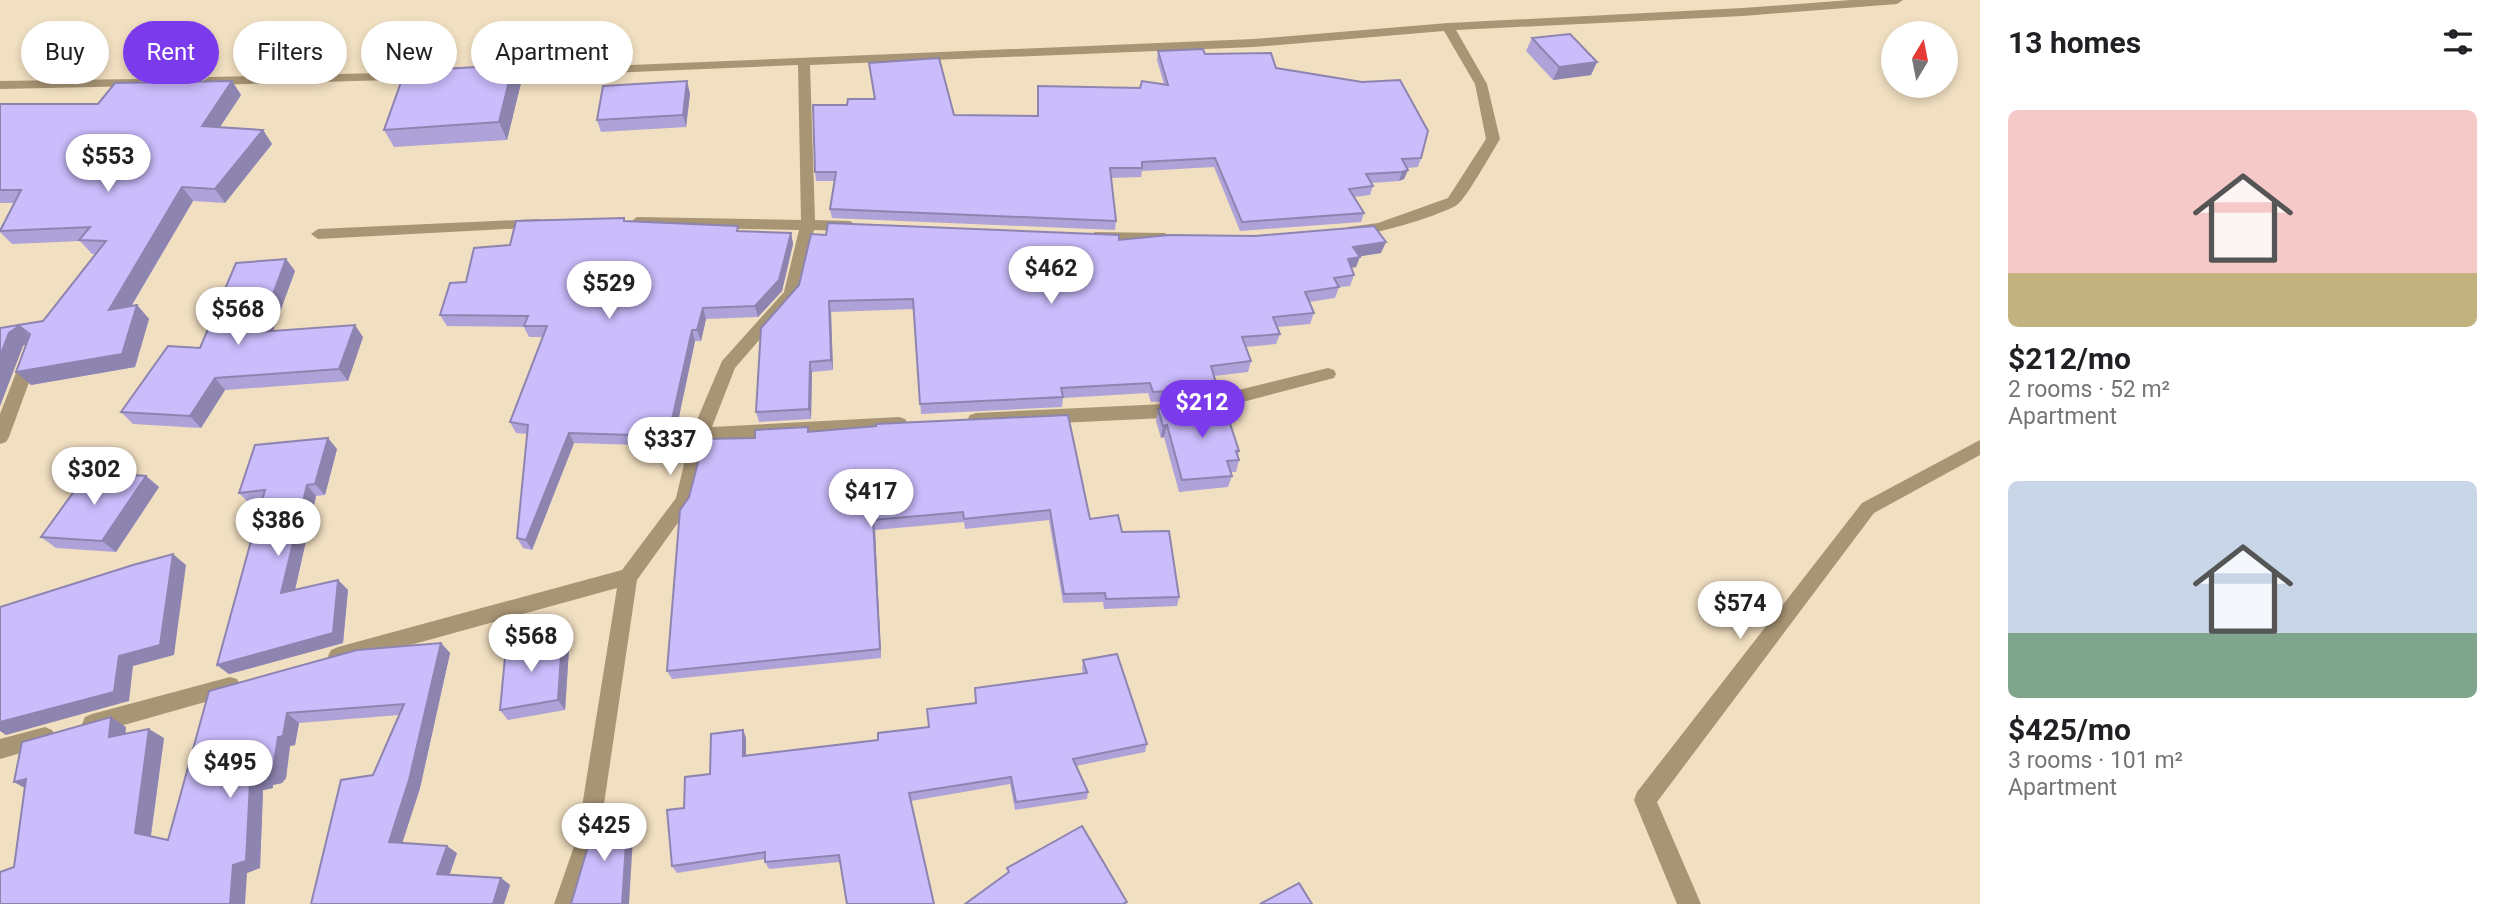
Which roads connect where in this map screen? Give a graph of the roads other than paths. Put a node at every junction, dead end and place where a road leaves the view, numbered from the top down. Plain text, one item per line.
1 (1897, 0) edge
2 (1448, 27) junction
3 (804, 62) junction
4 (633, 69) edge
5 (361, 78) edge
6 (219, 81) edge
7 (123, 83) edge
8 (0, 85) edge
9 (628, 222) edge
10 (560, 223) edge
11 (808, 225) junction
12 (863, 227) edge
13 (1342, 232) edge
14 (318, 234) dead end
15 (1085, 236) edge
16 (1182, 238) edge
17 (33, 348) edge
18 (1328, 374) dead end
19 (955, 421) edge
20 (915, 424) edge
21 (700, 434) junction
22 (0, 437) edge
23 (1980, 447) edge
24 (628, 577) junction
25 (317, 662) edge
26 (251, 680) edge
27 (0, 749) edge
28 (566, 904) edge
29 (1689, 904) edge

1 - 2 street
2 - 3 street
2 - 13 street
3 - 4 street
3 - 11 street
5 - 6 street
7 - 8 street
9 - 11 street
10 - 14 street
11 - 12 street
11 - 21 street
15 - 16 street
17 - 22 street
18 - 19 street
20 - 21 street
21 - 24 street
23 - 29 street
24 - 25 street
24 - 28 street
26 - 27 street

